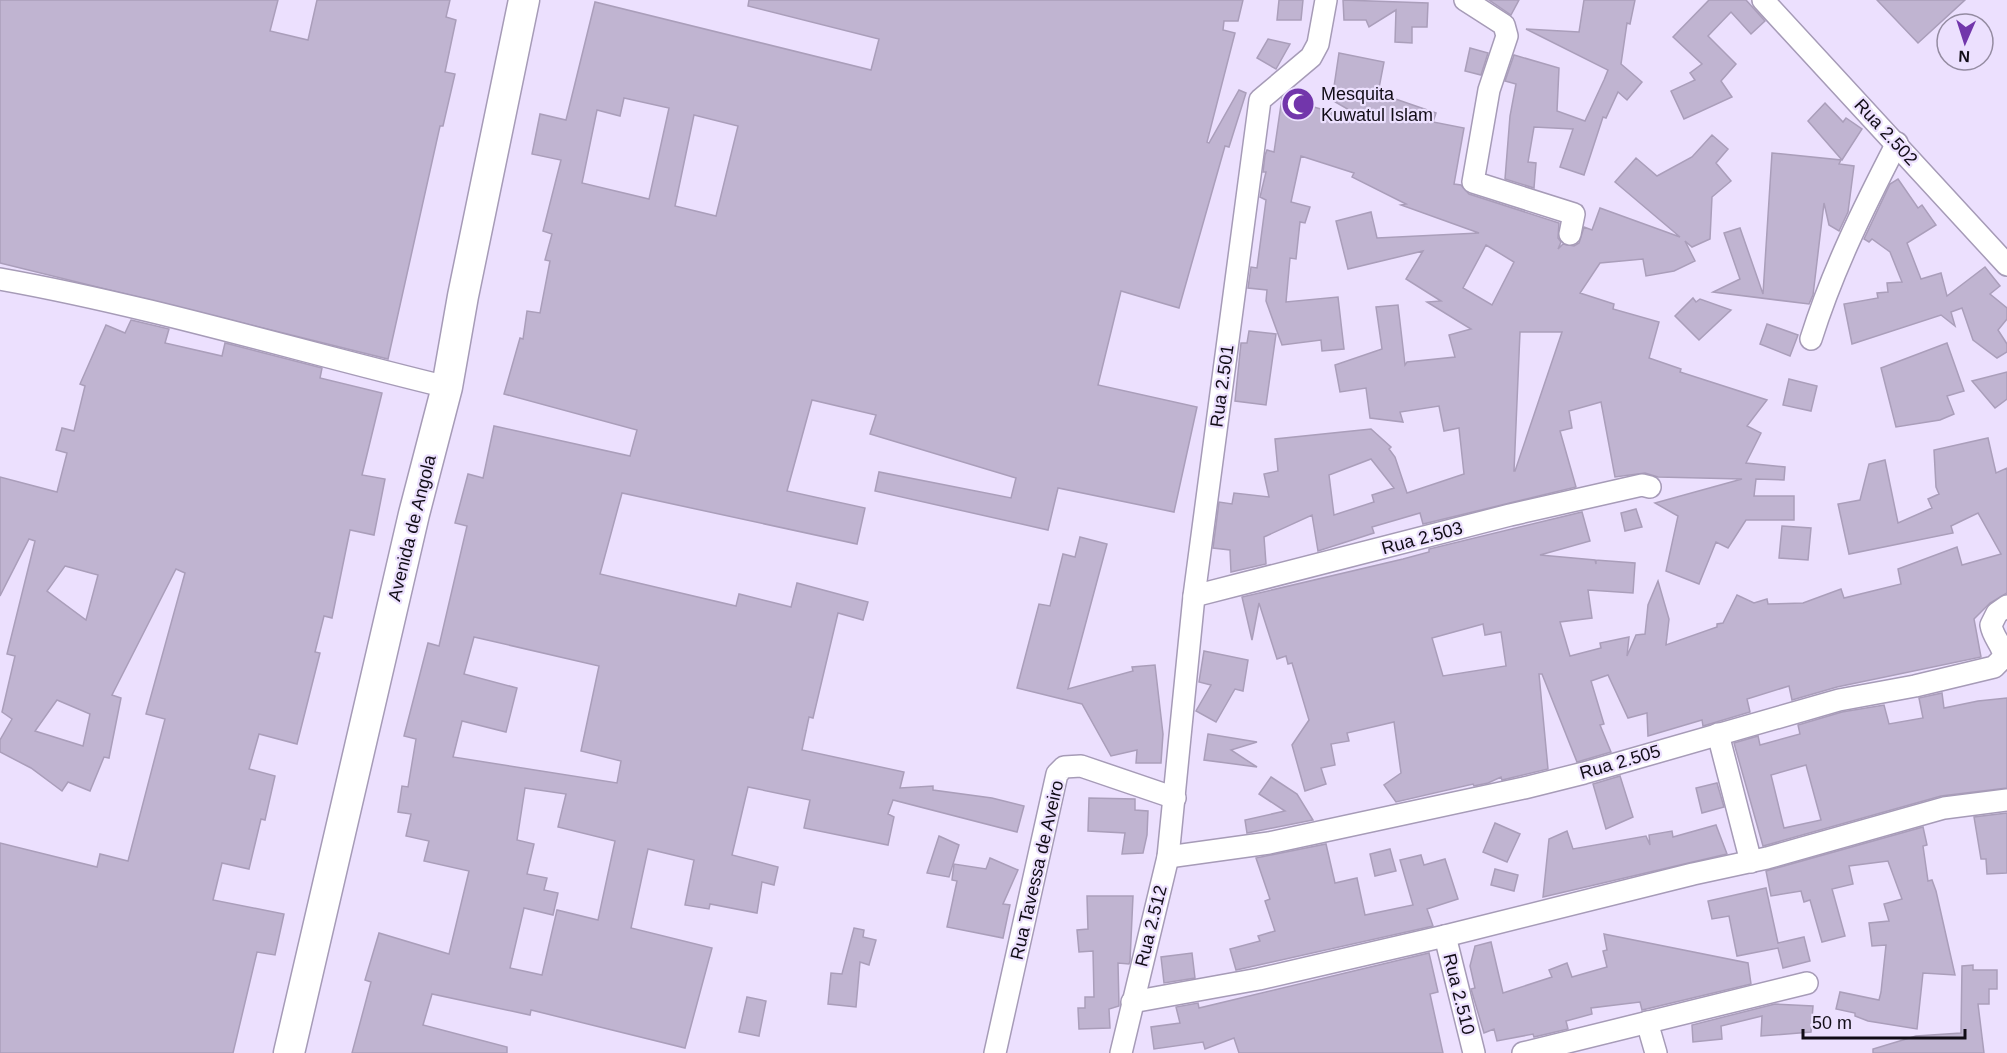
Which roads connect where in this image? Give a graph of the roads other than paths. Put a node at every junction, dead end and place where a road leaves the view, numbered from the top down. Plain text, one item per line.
1 (524, 0) edge
2 (1326, 0) edge
3 (1465, 0) edge
4 (1763, 0) edge
5 (1897, 143) junction
6 (1570, 234) dead end
7 (2007, 265) edge
8 (0, 279) edge
9 (1811, 339) dead end
10 (447, 387) junction
11 (1650, 487) dead end
12 (1194, 597) junction
13 (2007, 606) edge
14 (1718, 734) junction
15 (1175, 798) junction
16 (2007, 800) edge
17 (1168, 857) junction
18 (1751, 862) junction
19 (1445, 936) junction
20 (1808, 983) dead end
21 (1132, 1002) junction
22 (1647, 1022) junction
23 (289, 1053) edge
24 (995, 1053) edge
25 (1121, 1053) edge
26 (1474, 1053) edge
27 (1523, 1053) edge
28 (1656, 1053) edge

1 - 10 main road, Avenida de Angola
2 - 12 street, Rua 2.501
3 - 6 street
4 - 5 street, Rua 2.502
5 - 7 street, Rua 2.502
5 - 9 street
8 - 10 street
10 - 23 main road, Avenida de Angola
11 - 12 street, Rua 2.503
12 - 15 street, Rua 2.501
13 - 14 street, Rua 2.505
14 - 17 street, Rua 2.505
14 - 18 street
15 - 17 street, Rua 2.512
15 - 24 street, Rua Tavessa de Aveiro
16 - 18 street
17 - 21 street, Rua 2.512
18 - 19 street
19 - 21 street
19 - 26 street, Rua 2.510
20 - 22 street
21 - 25 street, Rua 2.512
22 - 27 street
22 - 28 street

